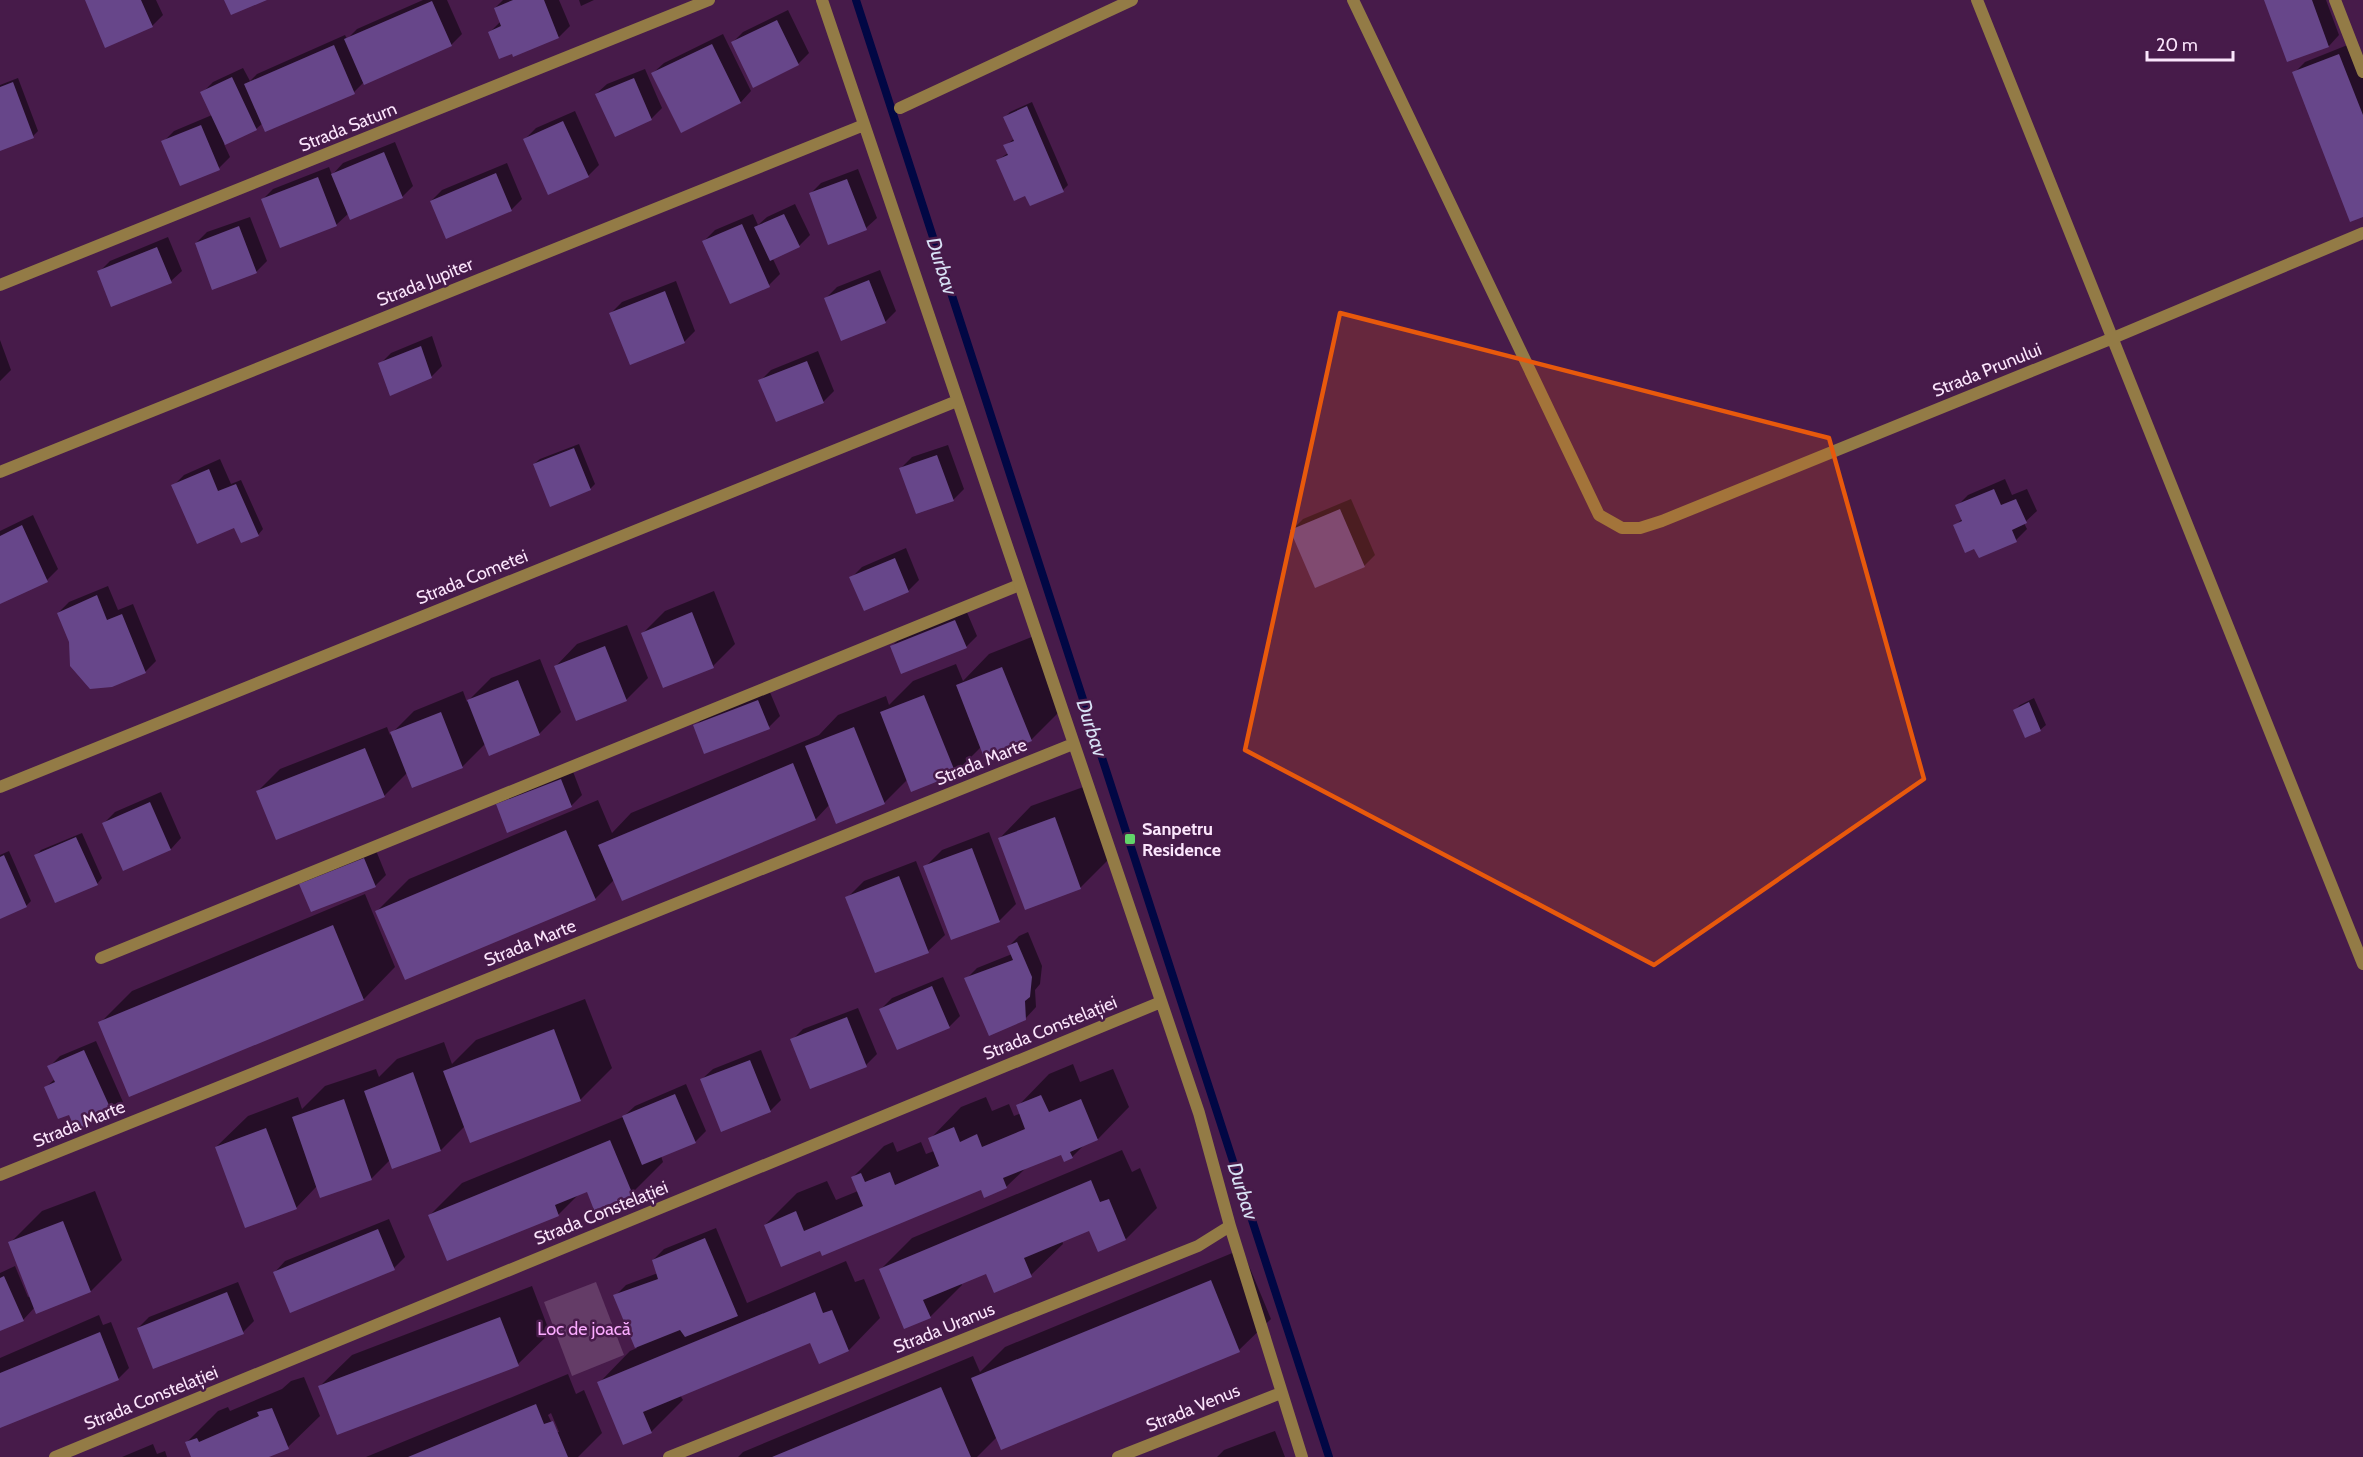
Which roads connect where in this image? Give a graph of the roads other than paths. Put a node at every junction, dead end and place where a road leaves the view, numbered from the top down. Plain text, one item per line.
1 (709, 0) edge
2 (822, 0) edge
3 (1132, 0) edge
4 (1353, 0) edge
5 (1977, 0) edge
6 (2335, 0) edge
7 (2363, 72) edge
8 (900, 108) dead end
9 (864, 125) junction
10 (2363, 233) edge
11 (0, 285) edge
12 (2113, 338) junction
13 (957, 401) junction
14 (0, 472) edge
15 (1019, 585) junction
16 (1073, 744) junction
17 (0, 787) edge
18 (100, 958) dead end
19 (2363, 964) edge
20 (1161, 1002) junction
21 (0, 1175) edge
22 (1230, 1226) junction
23 (1281, 1393) junction
24 (55, 1457) edge
25 (669, 1457) edge
26 (1118, 1457) edge
27 (1302, 1457) edge

1 - 11 street, Strada Saturn
2 - 9 street
3 - 8 street
4 - 12 street, Strada Prunului
5 - 12 street
6 - 7 street
9 - 13 street
9 - 14 street, Strada Jupiter
10 - 12 street, Strada Prunului
12 - 19 street
13 - 15 street
13 - 17 street, Strada Cometei
15 - 16 street
15 - 18 street
16 - 20 street
16 - 21 street, Strada Marte
20 - 22 street
20 - 24 street, Strada Constelației
22 - 23 street
22 - 25 street, Strada Uranus
23 - 26 street, Strada Venus
23 - 27 street

